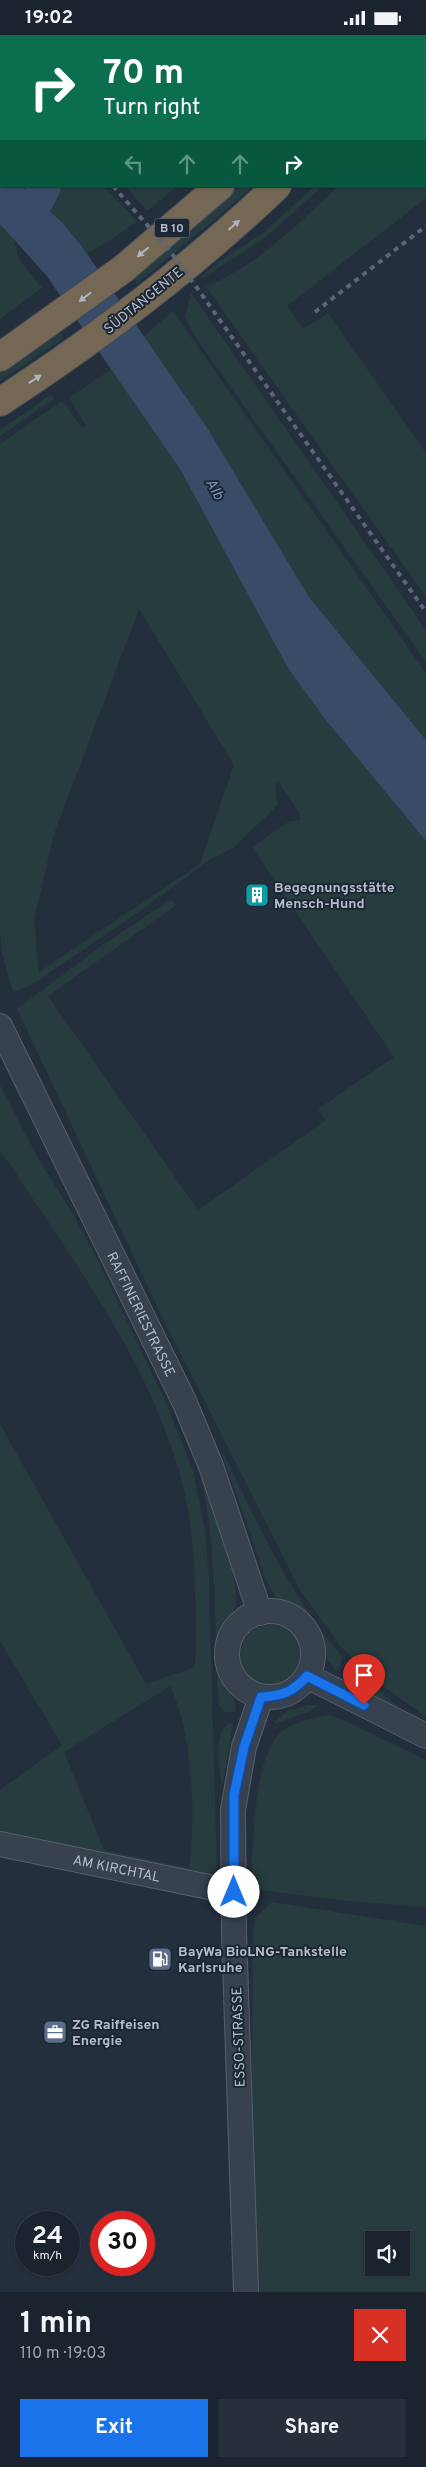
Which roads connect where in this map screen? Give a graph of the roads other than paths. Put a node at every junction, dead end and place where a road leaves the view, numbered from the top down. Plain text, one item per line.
1 (219, 187) edge
2 (276, 187) edge
3 (0, 357) edge
4 (0, 402) edge
5 (0, 1026) edge
6 (260, 1613) junction
7 (307, 1676) junction
8 (261, 1697) junction
9 (426, 1736) edge
10 (0, 1844) edge
11 (234, 1892) junction
12 (246, 2292) edge

1 -> 3 highway, B 10
4 -> 2 highway, SÜDTANGENTE / B 10
5 - 6 street, RAFFINERIESTRASSE
6 - 7 street
6 - 8 street
7 - 8 street
7 - 9 street
8 - 11 street, ESSO-STRASSE
10 - 11 street, AM KIRCHTAL
11 - 12 street, ESSO-STRASSE

